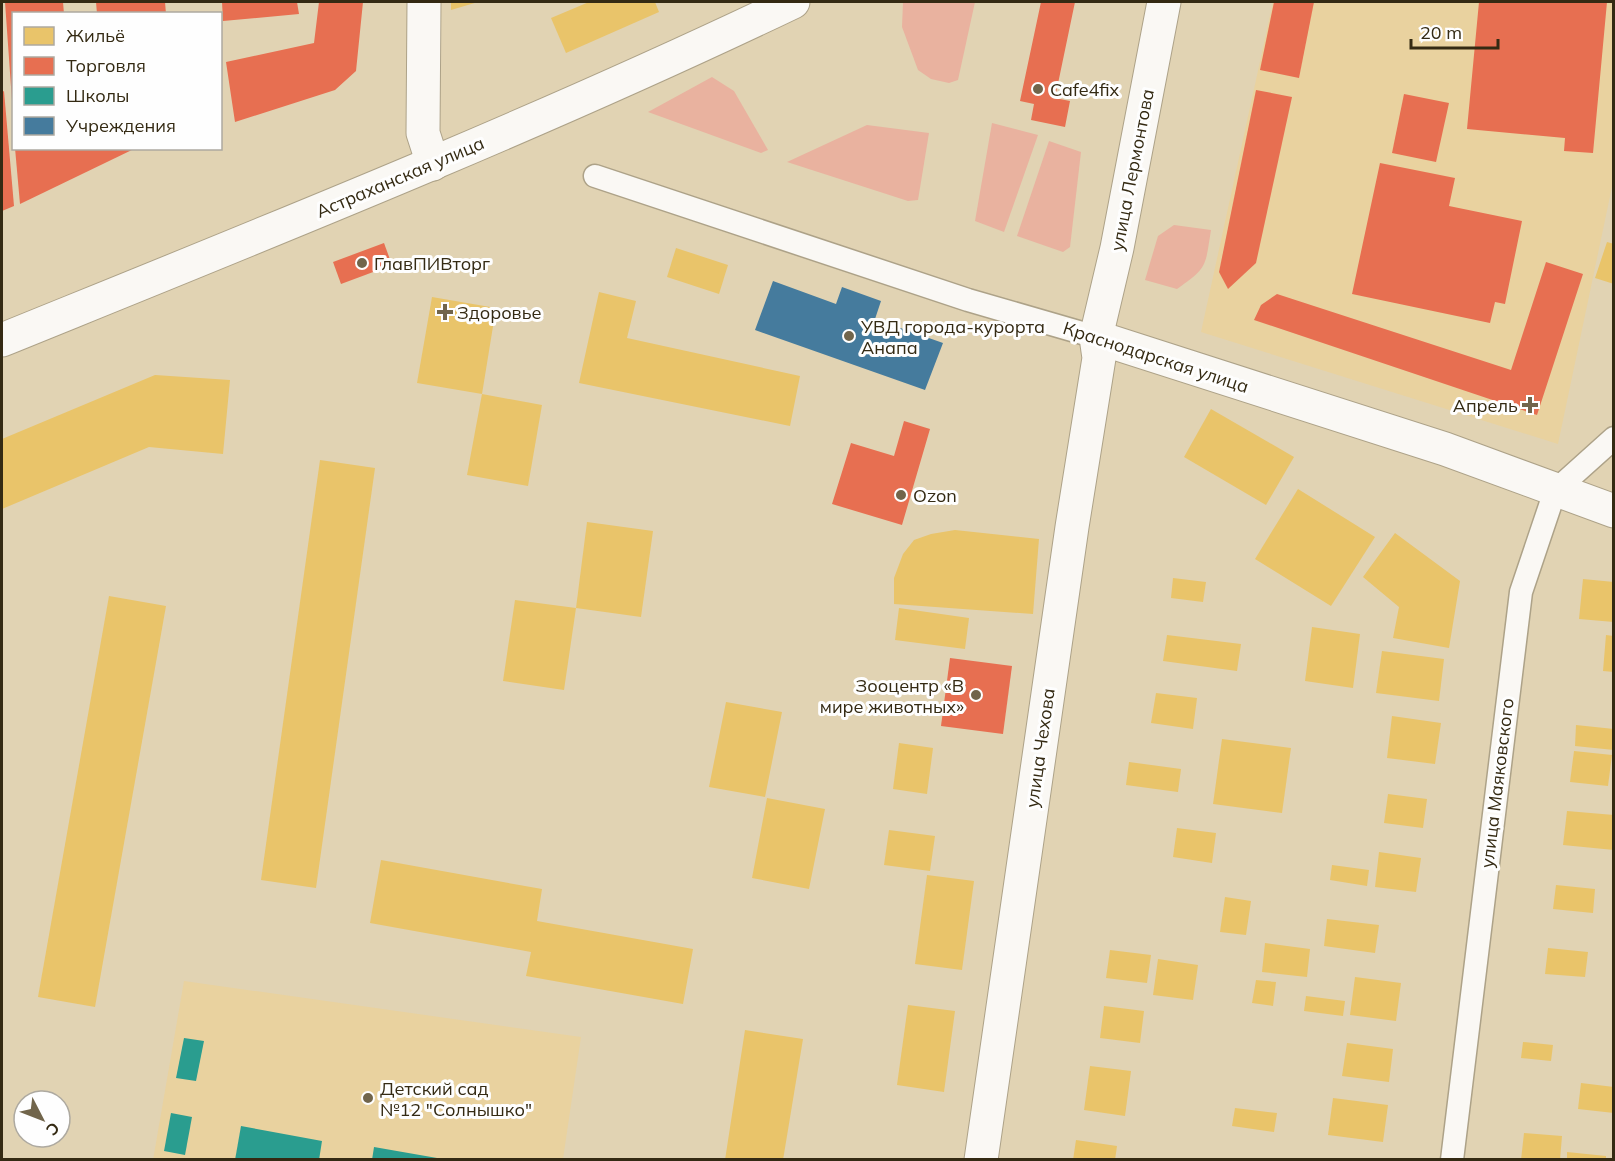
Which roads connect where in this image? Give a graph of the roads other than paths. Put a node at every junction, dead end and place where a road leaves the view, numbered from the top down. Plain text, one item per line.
1 (424, 2) edge
2 (793, 2) edge
3 (1164, 2) edge
4 (434, 164) junction
5 (595, 176) dead end
6 (1096, 337) junction
7 (2, 340) edge
8 (1614, 438) edge
9 (1555, 491) junction
10 (1614, 511) edge
11 (981, 1160) edge
12 (1452, 1160) edge

1 - 4 street
2 - 4 street, Астраханская улица
3 - 6 street, улица Лермонтова
4 - 7 street, Астраханская улица
5 - 6 street, Краснодарская улица
6 - 9 street, Краснодарская улица
6 - 11 street, улица Чехова
8 - 9 street, улица Маяковского
9 - 10 street, Краснодарская улица
9 - 12 street, улица Маяковского

